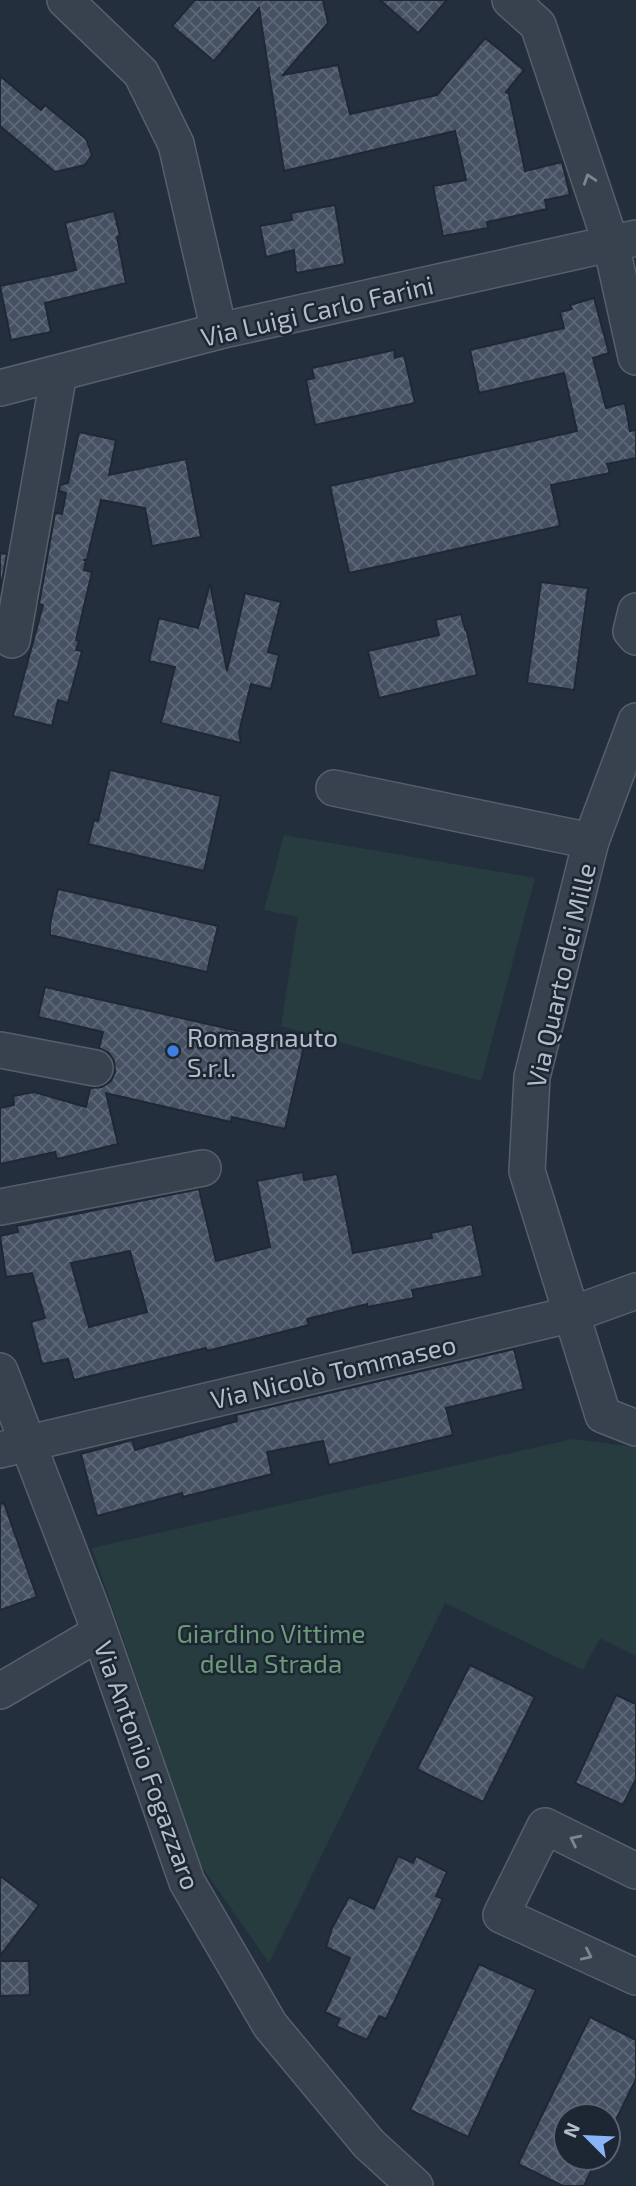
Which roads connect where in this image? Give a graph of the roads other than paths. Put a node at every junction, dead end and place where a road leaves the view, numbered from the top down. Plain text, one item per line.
1 (65, 0) edge
2 (510, 0) edge
3 (624, 241) edge
4 (219, 331) junction
5 (636, 357) edge
6 (59, 373) junction
7 (0, 388) edge
8 (636, 611) edge
9 (636, 637) edge
10 (12, 640) dead end
11 (636, 721) edge
12 (334, 788) dead end
13 (591, 841) junction
14 (0, 1050) edge
15 (95, 1068) dead end
16 (203, 1168) dead end
17 (0, 1207) edge
18 (636, 1291) edge
19 (573, 1314) junction
20 (0, 1371) edge
21 (636, 1428) edge
22 (14, 1446) edge
23 (99, 1633) junction
24 (0, 1691) edge
25 (636, 1871) edge
26 (636, 1977) edge
27 (415, 2186) edge

1 - 4 street
3 -> 2 street
3 - 4 street, Via Luigi Carlo Farini
3 - 5 street
4 - 6 street, Via Luigi Carlo Farini
6 - 7 street, Via Luigi Carlo Farini
6 - 10 street
8 - 9 street
11 - 13 street, Via Quarto dei Mille
12 - 13 street
13 - 19 street, Via Quarto dei Mille
14 - 15 street
16 - 17 street
18 - 19 street, Via Nicolò Tommaseo
19 - 21 street, Via Quarto dei Mille
19 - 22 street, Via Nicolò Tommaseo
20 - 22 street, Via Antonio Fogazzaro
22 - 23 street, Via Antonio Fogazzaro
23 - 24 street
23 - 27 street, Via Antonio Fogazzaro
25 -> 26 street

